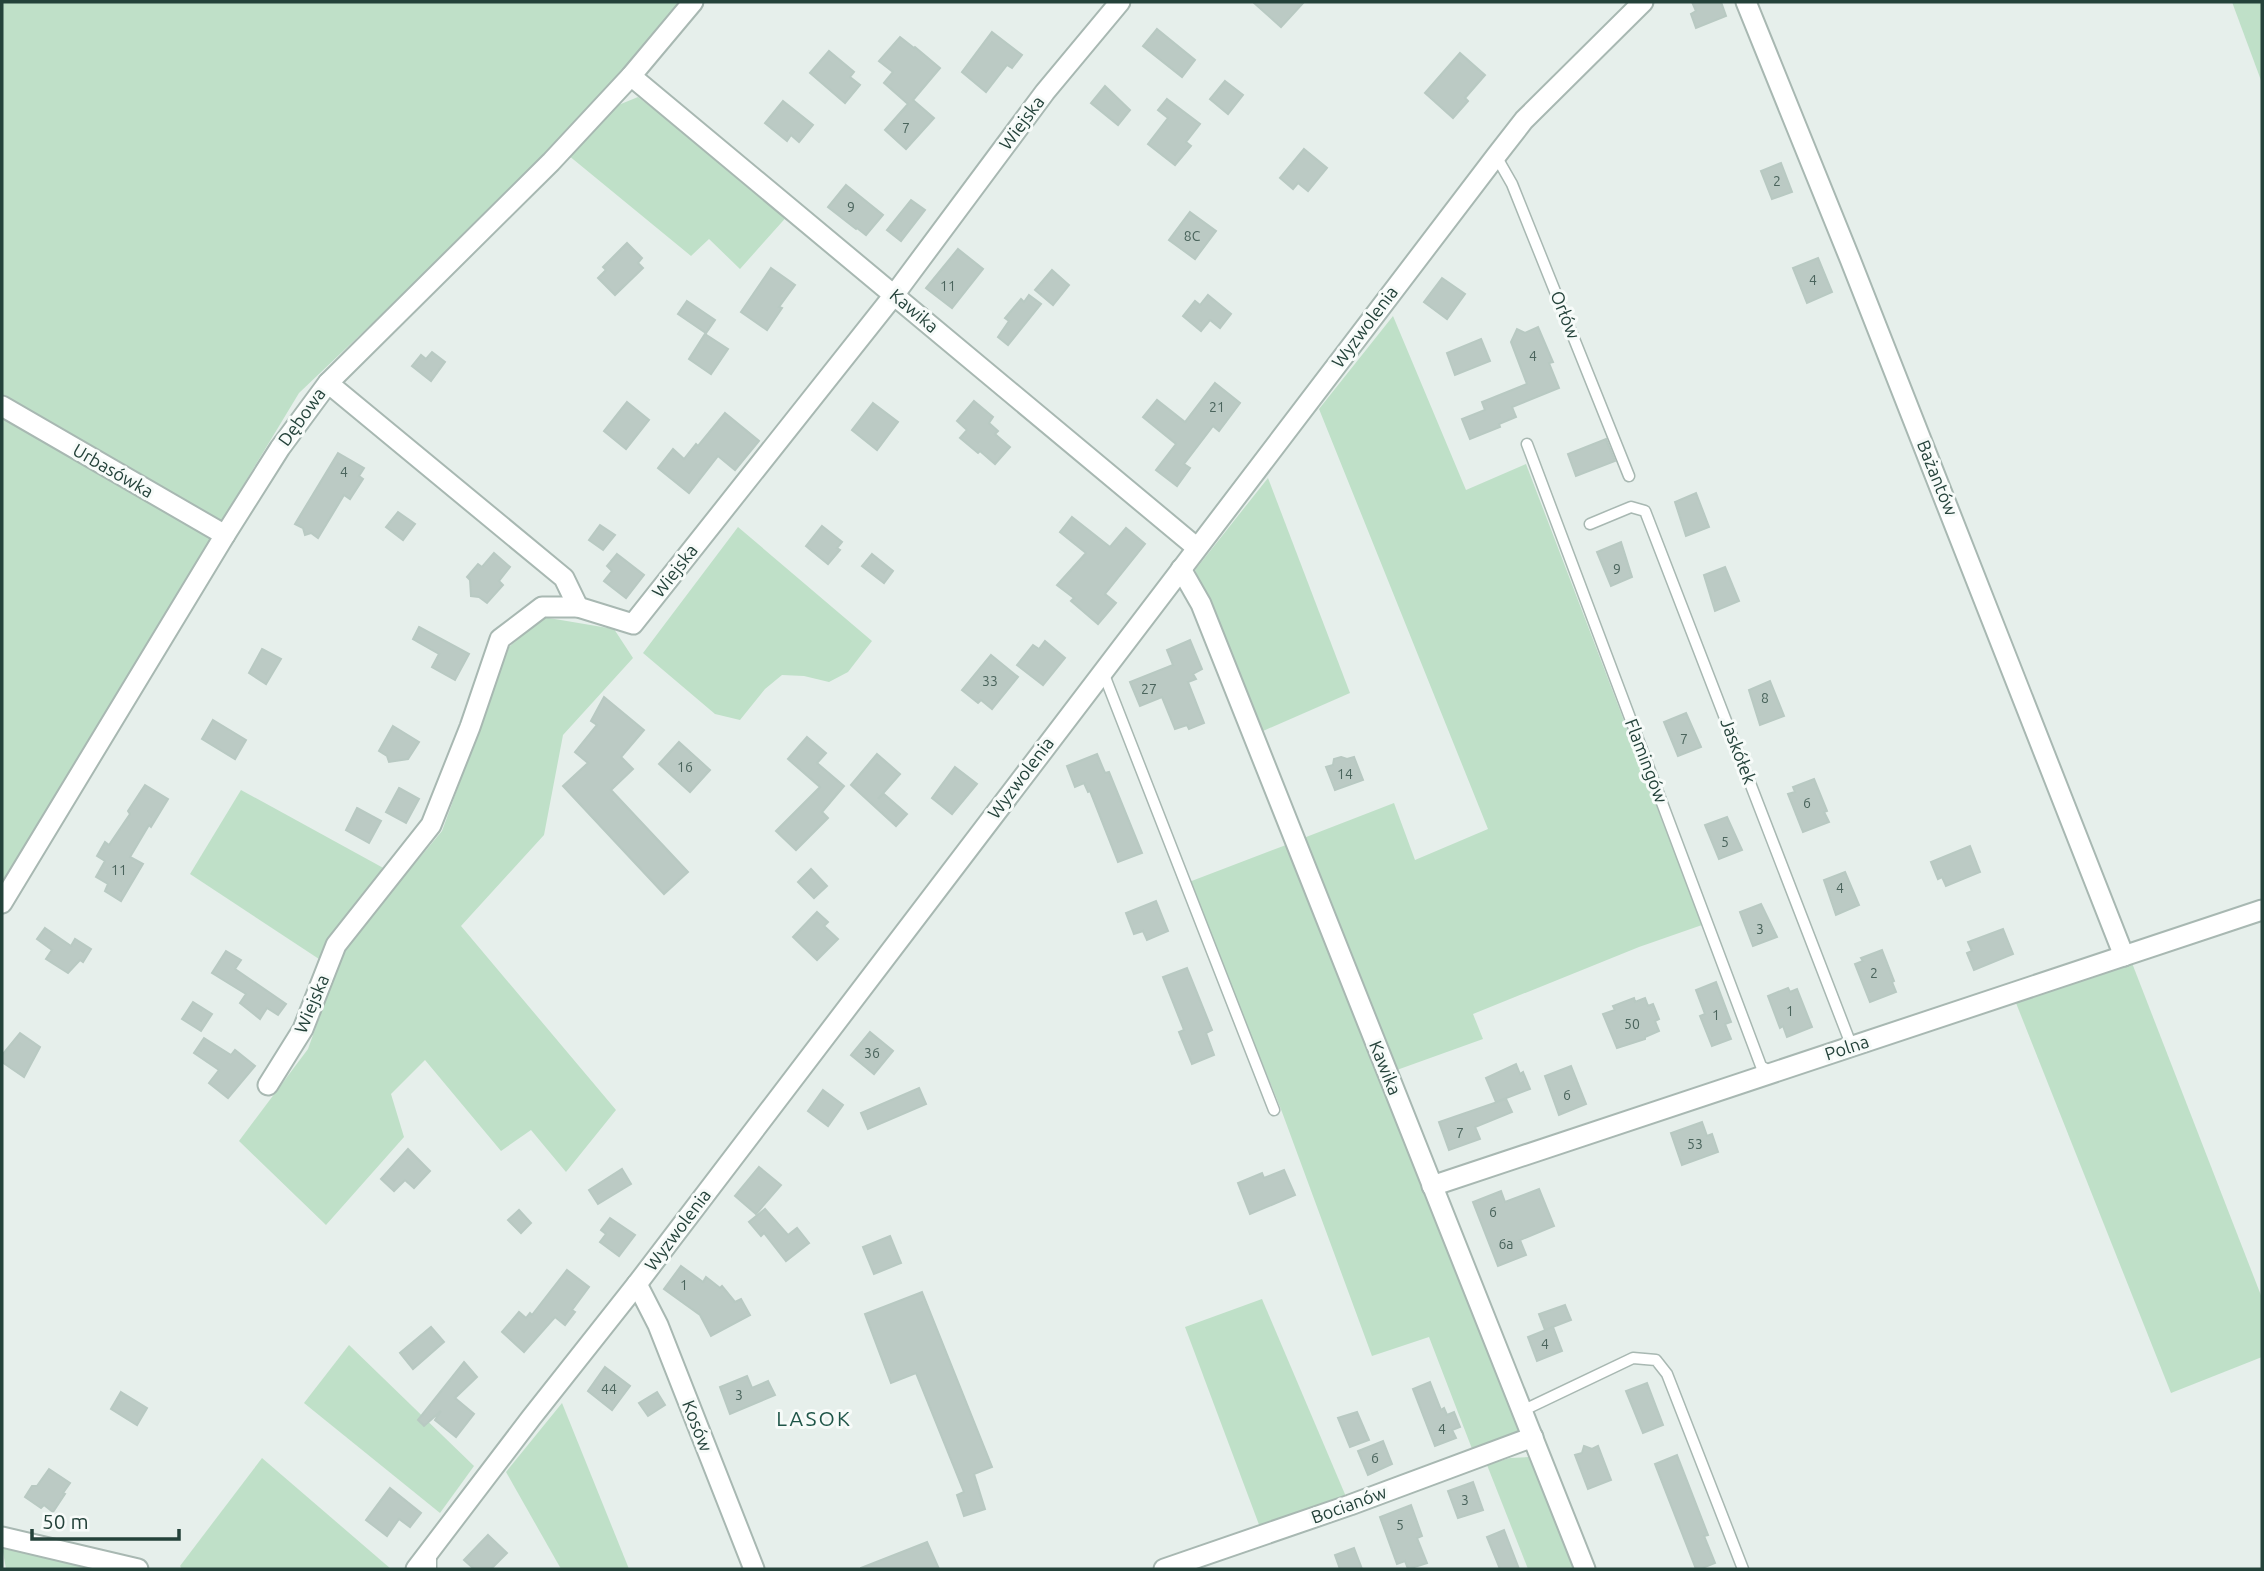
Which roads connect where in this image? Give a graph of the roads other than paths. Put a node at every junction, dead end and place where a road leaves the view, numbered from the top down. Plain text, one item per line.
1 (693, 2) edge
2 (1120, 2) edge
3 (1643, 2) edge
4 (1746, 2) edge
5 (631, 76) junction
6 (1496, 156) junction
7 (894, 295) junction
8 (328, 383) junction
9 (2, 406) edge
10 (1527, 444) dead end
11 (1629, 476) dead end
12 (1590, 524) dead end
13 (225, 535) junction
14 (1196, 547) junction
15 (1181, 569) junction
16 (578, 607) junction
17 (1103, 671) junction
18 (2, 903) edge
19 (2262, 911) edge
20 (2124, 956) junction
21 (1852, 1047) junction
22 (1772, 1073) junction
23 (268, 1085) dead end
24 (1274, 1110) dead end
25 (1432, 1186) junction
26 (637, 1284) junction
27 (1522, 1411) junction
28 (1533, 1437) junction
29 (2, 1537) edge
30 (431, 1560) edge
31 (138, 1569) edge
32 (416, 1569) edge
33 (754, 1569) edge
34 (1164, 1569) edge
35 (1585, 1569) edge
36 (1743, 1569) edge

1 - 5 street, Dębowa
2 - 7 street, Wiejska
3 - 6 street, Wyzwolenia
4 - 20 street, Bażantów
5 - 7 street, Kawika
5 - 8 street, Dębowa
6 - 11 lane, Orłów
6 - 14 street, Wyzwolenia
7 - 14 street, Kawika
7 - 16 street, Wiejska
8 - 13 street, Dębowa
8 - 16 street
9 - 13 street, Urbasówka
10 - 22 lane, Flamingów
12 - 21 lane, Jaskółek
13 - 18 street, Dębowa
14 - 15 street, Wyzwolenia
15 - 17 street, Wyzwolenia
15 - 25 street, Kawika
16 - 23 street, Wiejska
17 - 24 lane
17 - 26 street, Wyzwolenia
19 - 20 street, Polna
20 - 21 street, Polna
21 - 22 street, Polna
22 - 25 street, Polna
25 - 27 street, Kawika
26 - 30 street, Wyzwolenia
26 - 33 street, Kosów
27 - 28 street, Kawika
27 - 36 lane
28 - 34 street, Bocianów
28 - 35 street, Kawika
29 - 31 street
30 - 32 street, Wyzwolenia

